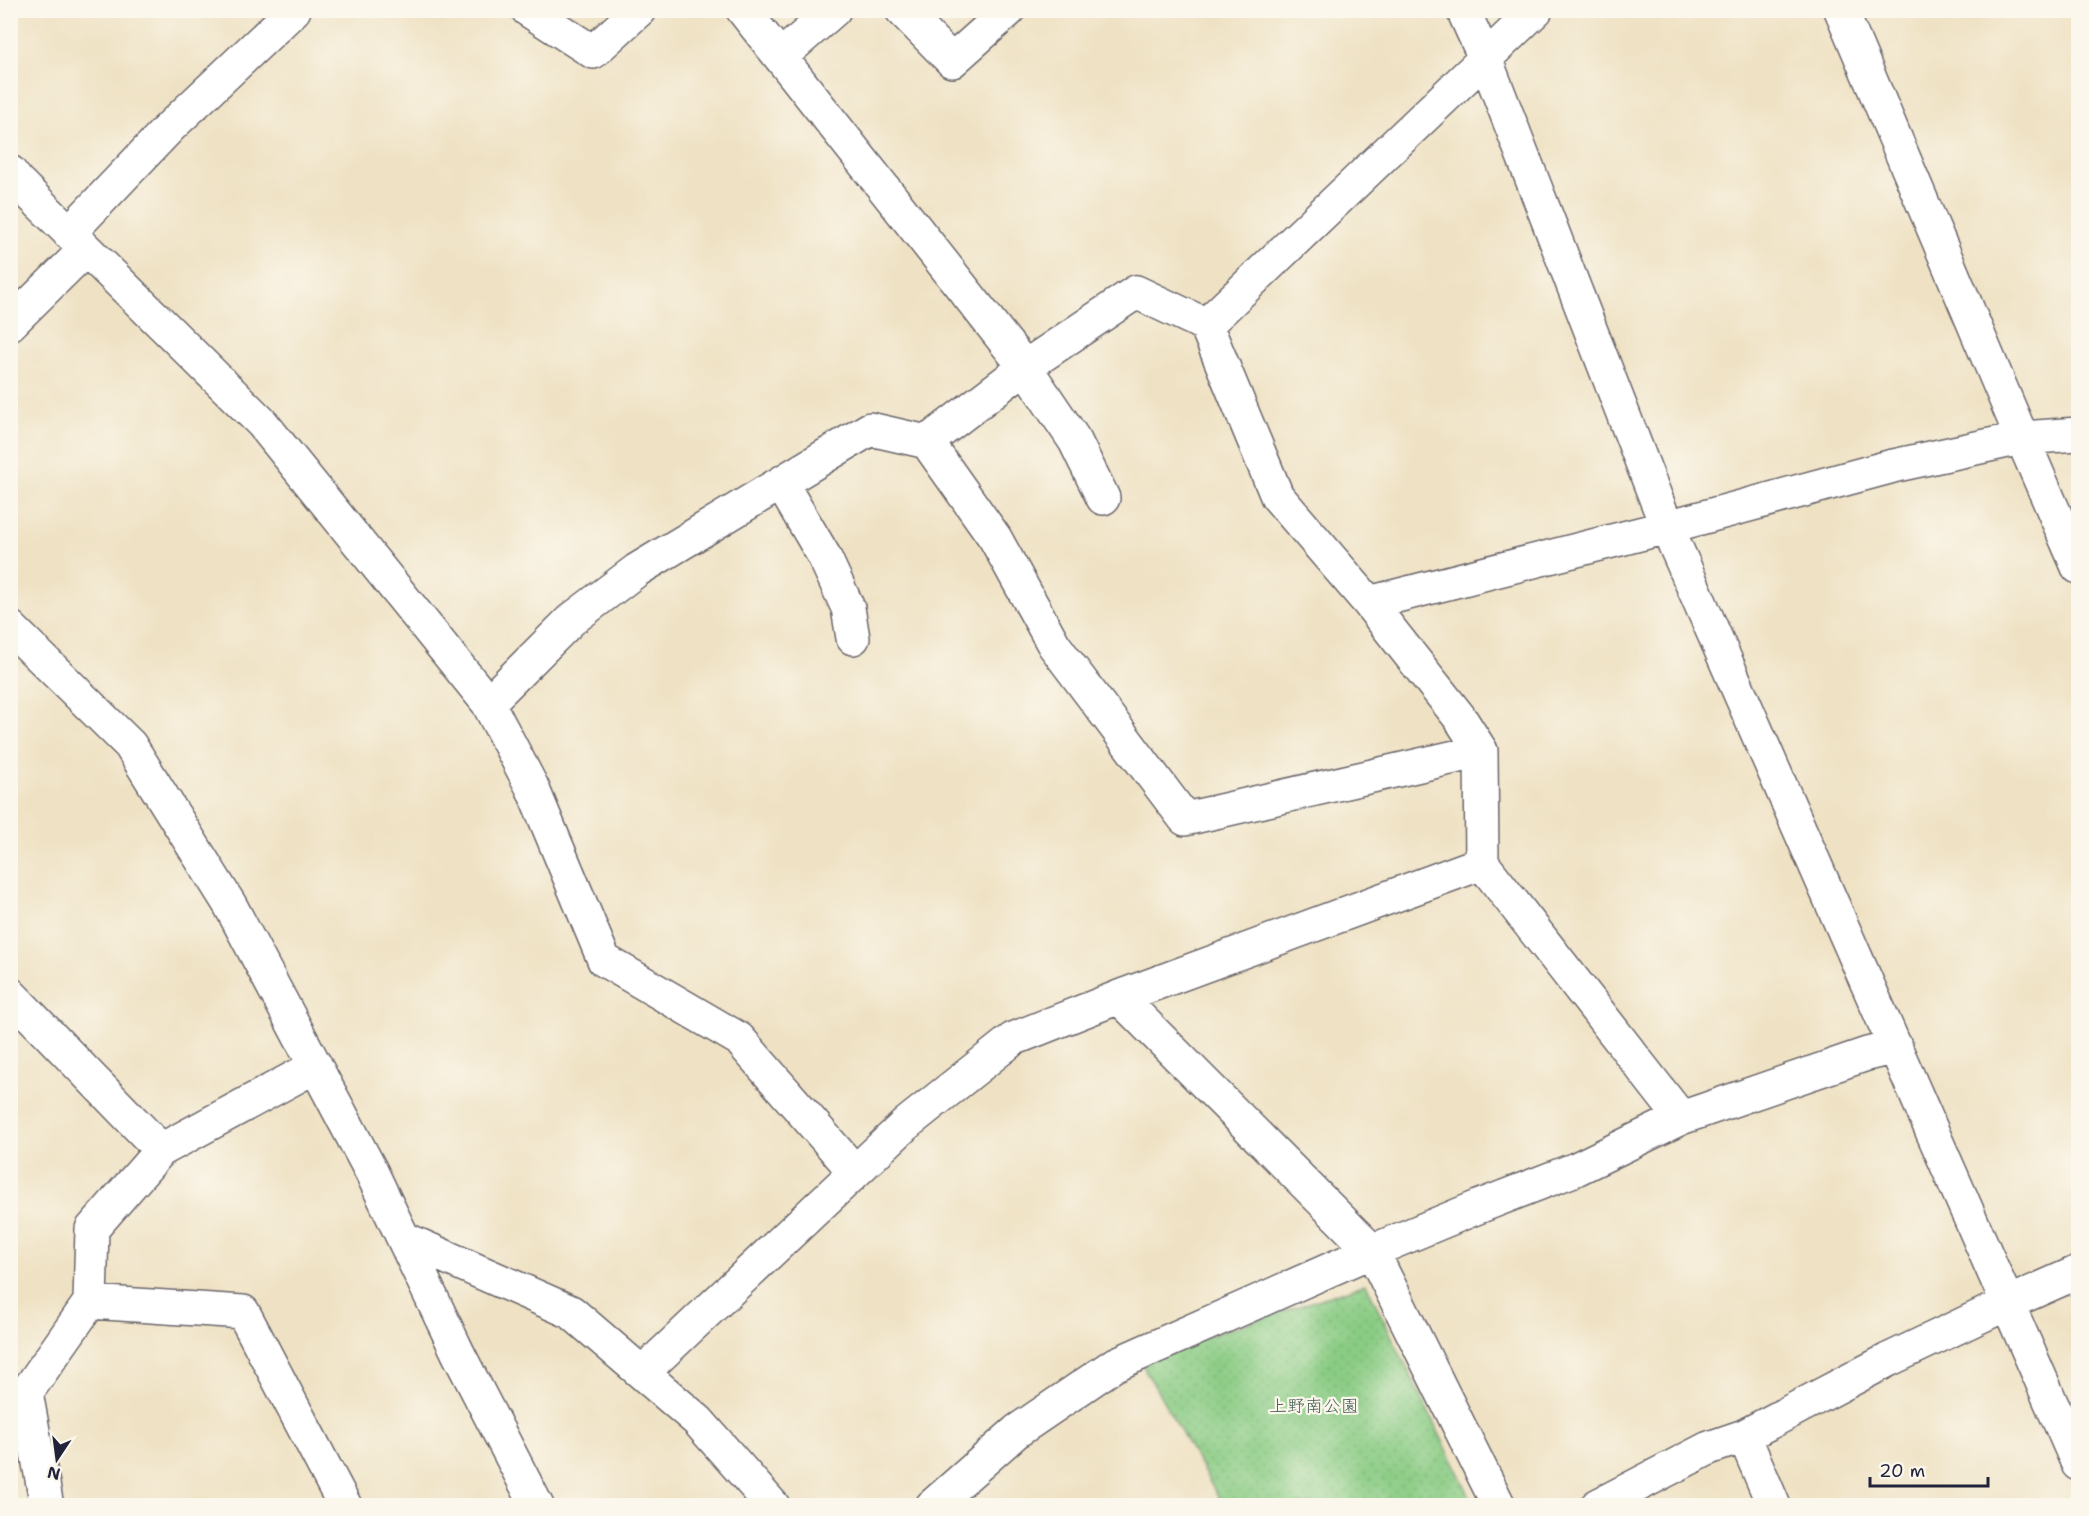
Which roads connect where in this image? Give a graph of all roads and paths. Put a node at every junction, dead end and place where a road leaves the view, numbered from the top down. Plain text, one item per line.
1 (294, 10) edge
2 (528, 10) edge
3 (639, 10) edge
4 (743, 10) edge
5 (834, 10) edge
6 (903, 10) edge
7 (1009, 10) edge
8 (1463, 10) edge
9 (1536, 10) edge
10 (1841, 10) edge
11 (780, 57) junction
12 (1485, 58) junction
13 (10, 172) edge
14 (77, 241) junction
15 (10, 324) edge
16 (1206, 325) junction
17 (1025, 368) junction
18 (2079, 434) edge
19 (2022, 438) junction
20 (927, 442) junction
21 (781, 483) junction
22 (1103, 498) dead end
23 (1667, 527) junction
24 (2079, 567) edge
25 (1369, 603) junction
26 (10, 627) edge
27 (853, 638) dead end
28 (488, 703) junction
29 (1481, 751) junction
30 (1482, 863) junction
31 (10, 994) edge
32 (1119, 997) junction
33 (1896, 1047) junction
34 (316, 1066) junction
35 (1681, 1118) junction
36 (161, 1150) junction
37 (855, 1172) junction
38 (405, 1239) junction
39 (1372, 1251) junction
40 (2079, 1272) edge
41 (90, 1302) junction
42 (2008, 1303) junction
43 (642, 1373) junction
44 (25, 1378) edge
45 (1744, 1436) junction
46 (2079, 1464) edge
47 (47, 1506) edge
48 (345, 1506) edge
49 (537, 1506) edge
50 (773, 1506) edge
51 (932, 1506) edge
52 (1499, 1506) edge
53 (1597, 1506) edge
54 (1774, 1506) edge

1 - 14 street
2 - 3 street
4 - 11 street
5 - 11 street
6 - 7 street
8 - 12 street
9 - 12 street
10 - 19 street
11 - 17 street
12 - 16 street
12 - 23 street
13 - 14 street
14 - 15 street
14 - 28 street
16 - 17 street
16 - 25 street
17 - 20 street
17 - 22 street
18 - 19 street
19 - 23 street
19 - 24 street
20 - 21 street
20 - 29 street
21 - 27 street
21 - 28 street
23 - 25 street
23 - 33 street
25 - 29 street
26 - 34 street
28 - 37 street
29 - 30 street
30 - 32 street
30 - 35 street
31 - 36 street
32 - 37 street
32 - 39 street
33 - 35 street
33 - 42 street
34 - 36 street
34 - 38 street
35 - 39 street
36 - 41 street
37 - 43 street
38 - 43 street
38 - 49 street
39 - 51 street
39 - 52 street
40 - 42 street
41 - 44 street
41 - 48 street
42 - 45 street
42 - 46 street
43 - 50 street
44 - 47 street
45 - 53 street
45 - 54 street

